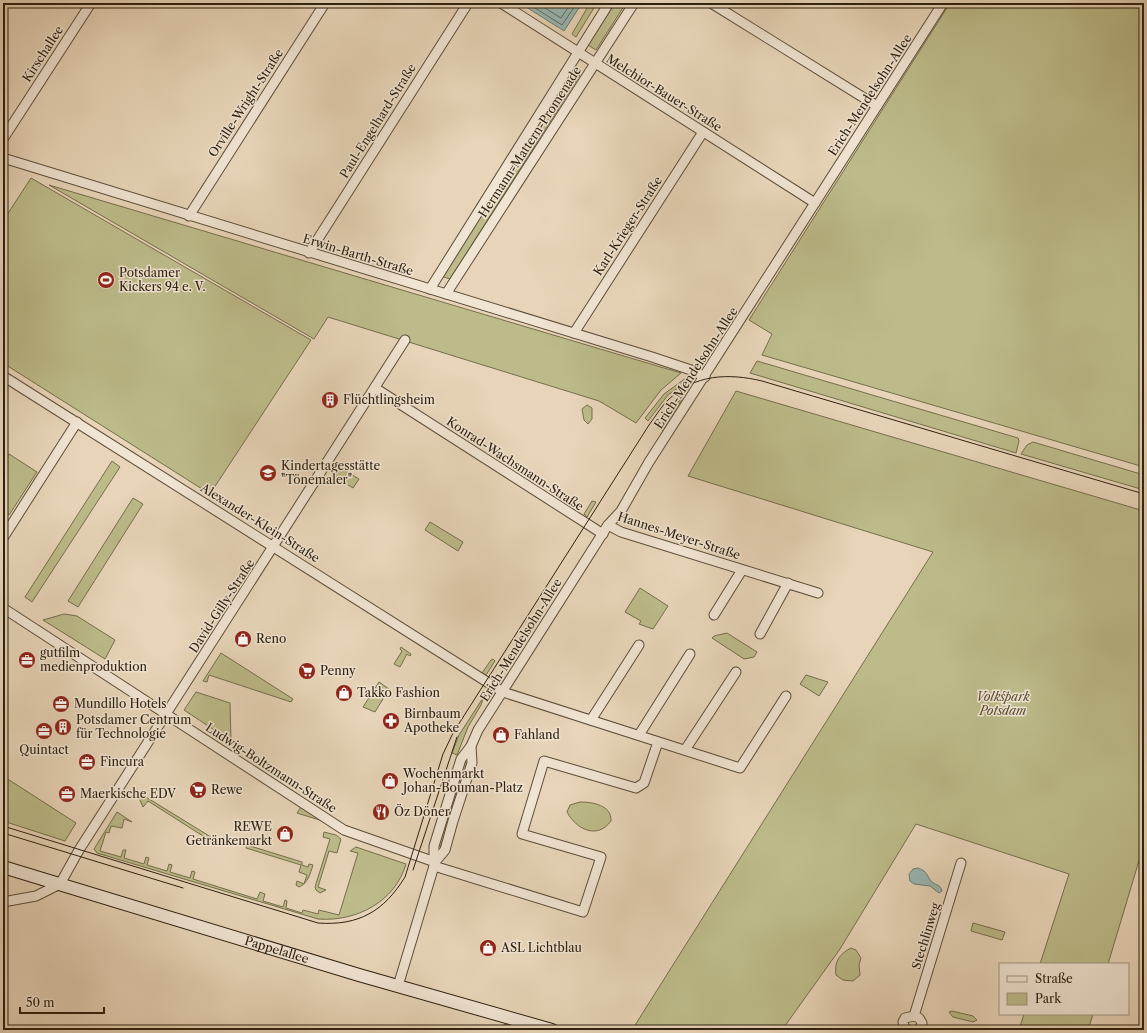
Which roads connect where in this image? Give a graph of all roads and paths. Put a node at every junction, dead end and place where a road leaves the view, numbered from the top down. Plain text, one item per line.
1 (91, 3) edge
2 (325, 3) edge
3 (468, 3) edge
4 (501, 3) edge
5 (609, 3) edge
6 (634, 3) edge
7 (711, 3) edge
8 (943, 3) edge
9 (578, 53) junction
10 (595, 64) junction
11 (877, 106) junction
12 (703, 132) junction
13 (3, 139) edge
14 (3, 158) edge
15 (815, 203) junction
16 (189, 216) junction
17 (309, 253) junction
18 (430, 289) junction
19 (446, 294) junction
20 (574, 333) junction
21 (405, 340) dead end
22 (3, 376) edge
23 (705, 377) junction
24 (374, 388) junction
25 (77, 422) junction
26 (608, 526) junction
27 (603, 534) junction
28 (3, 538) edge
29 (274, 546) junction
30 (742, 570) junction
31 (788, 583) junction
32 (818, 593) dead end
33 (3, 608) edge
34 (714, 616) dead end
35 (760, 634) dead end
36 (639, 645) dead end
37 (690, 654) dead end
38 (736, 672) dead end
39 (503, 692) junction
40 (786, 696) dead end
41 (167, 714) junction
42 (591, 720) junction
43 (639, 736) junction
44 (658, 742) junction
45 (685, 750) junction
46 (961, 863) dead end
47 (434, 864) junction
48 (3, 867) edge
49 (60, 884) junction
50 (3, 902) edge
51 (398, 986) junction
52 (914, 1016) junction
53 (552, 1030) edge
54 (904, 1030) edge
55 (920, 1030) edge

1 - 13 street, Kirschallee
2 - 16 street, Orville-Wright-Straße
3 - 17 street, Paul-Engelhard-Straße
4 - 9 street, Melchior-Bauer-Straße
5 - 9 street, Hermann-Mattern-Promenade
6 - 10 street, Hermann-Mattern-Promenade
7 - 11 street
8 - 11 street, Erich-Mendelsohn-Allee
9 - 10 street, Melchior-Bauer-Straße
9 - 18 street, Hermann-Mattern-Promenade
10 - 12 street, Melchior-Bauer-Straße
10 - 19 street, Hermann-Mattern-Promenade
11 - 15 street, Erich-Mendelsohn-Allee
12 - 15 street, Melchior-Bauer-Straße
12 - 20 street, Karl-Krieger-Straße
14 - 16 street, Erwin-Barth-Straße
15 - 23 street, Erich-Mendelsohn-Allee
16 - 17 street, Erwin-Barth-Straße
17 - 18 street, Erwin-Barth-Straße
18 - 19 street, Erwin-Barth-Straße
19 - 20 street, Erwin-Barth-Straße
20 - 23 street, Erwin-Barth-Straße
21 - 24 street, David-Gilly-Straße
22 - 25 street, Alexander-Klein-Straße
23 - 26 street, Erich-Mendelsohn-Allee
24 - 27 street, Konrad-Wachsmann-Straße
24 - 29 street, David-Gilly-Straße
25 - 28 street
25 - 29 street, Alexander-Klein-Straße
26 - 27 street, Erich-Mendelsohn-Allee
26 - 30 street, Hannes-Meyer-Straße
27 - 39 street, Erich-Mendelsohn-Allee
29 - 39 street, Alexander-Klein-Straße
29 - 41 street, David-Gilly-Straße
30 - 31 street, Hannes-Meyer-Straße
30 - 34 street, Hannes-Meyer-Straße
31 - 32 street, Hannes-Meyer-Straße
31 - 35 street
33 - 41 street, Ludwig-Boltzmann-Straße
36 - 42 street
37 - 43 street
38 - 45 street
39 - 42 street, Alexander-Klein-Straße
39 - 47 street, Erich-Mendelsohn-Allee
40 - 45 street, Alexander-Klein-Straße
41 - 47 street, Ludwig-Boltzmann-Straße
41 - 49 street, David-Gilly-Straße
42 - 43 street, Alexander-Klein-Straße
43 - 44 street, Alexander-Klein-Straße
44 - 45 street, Alexander-Klein-Straße
44 - 47 street, Ludwig-Boltzmann-Straße
46 - 52 street, Stechlinweg
47 - 51 street, Erich-Mendelsohn-Allee
48 - 49 street, Pappelallee
49 - 50 street
49 - 51 street, Pappelallee
51 - 53 street, Pappelallee
52 - 54 street, Stechlinweg
52 - 55 street

